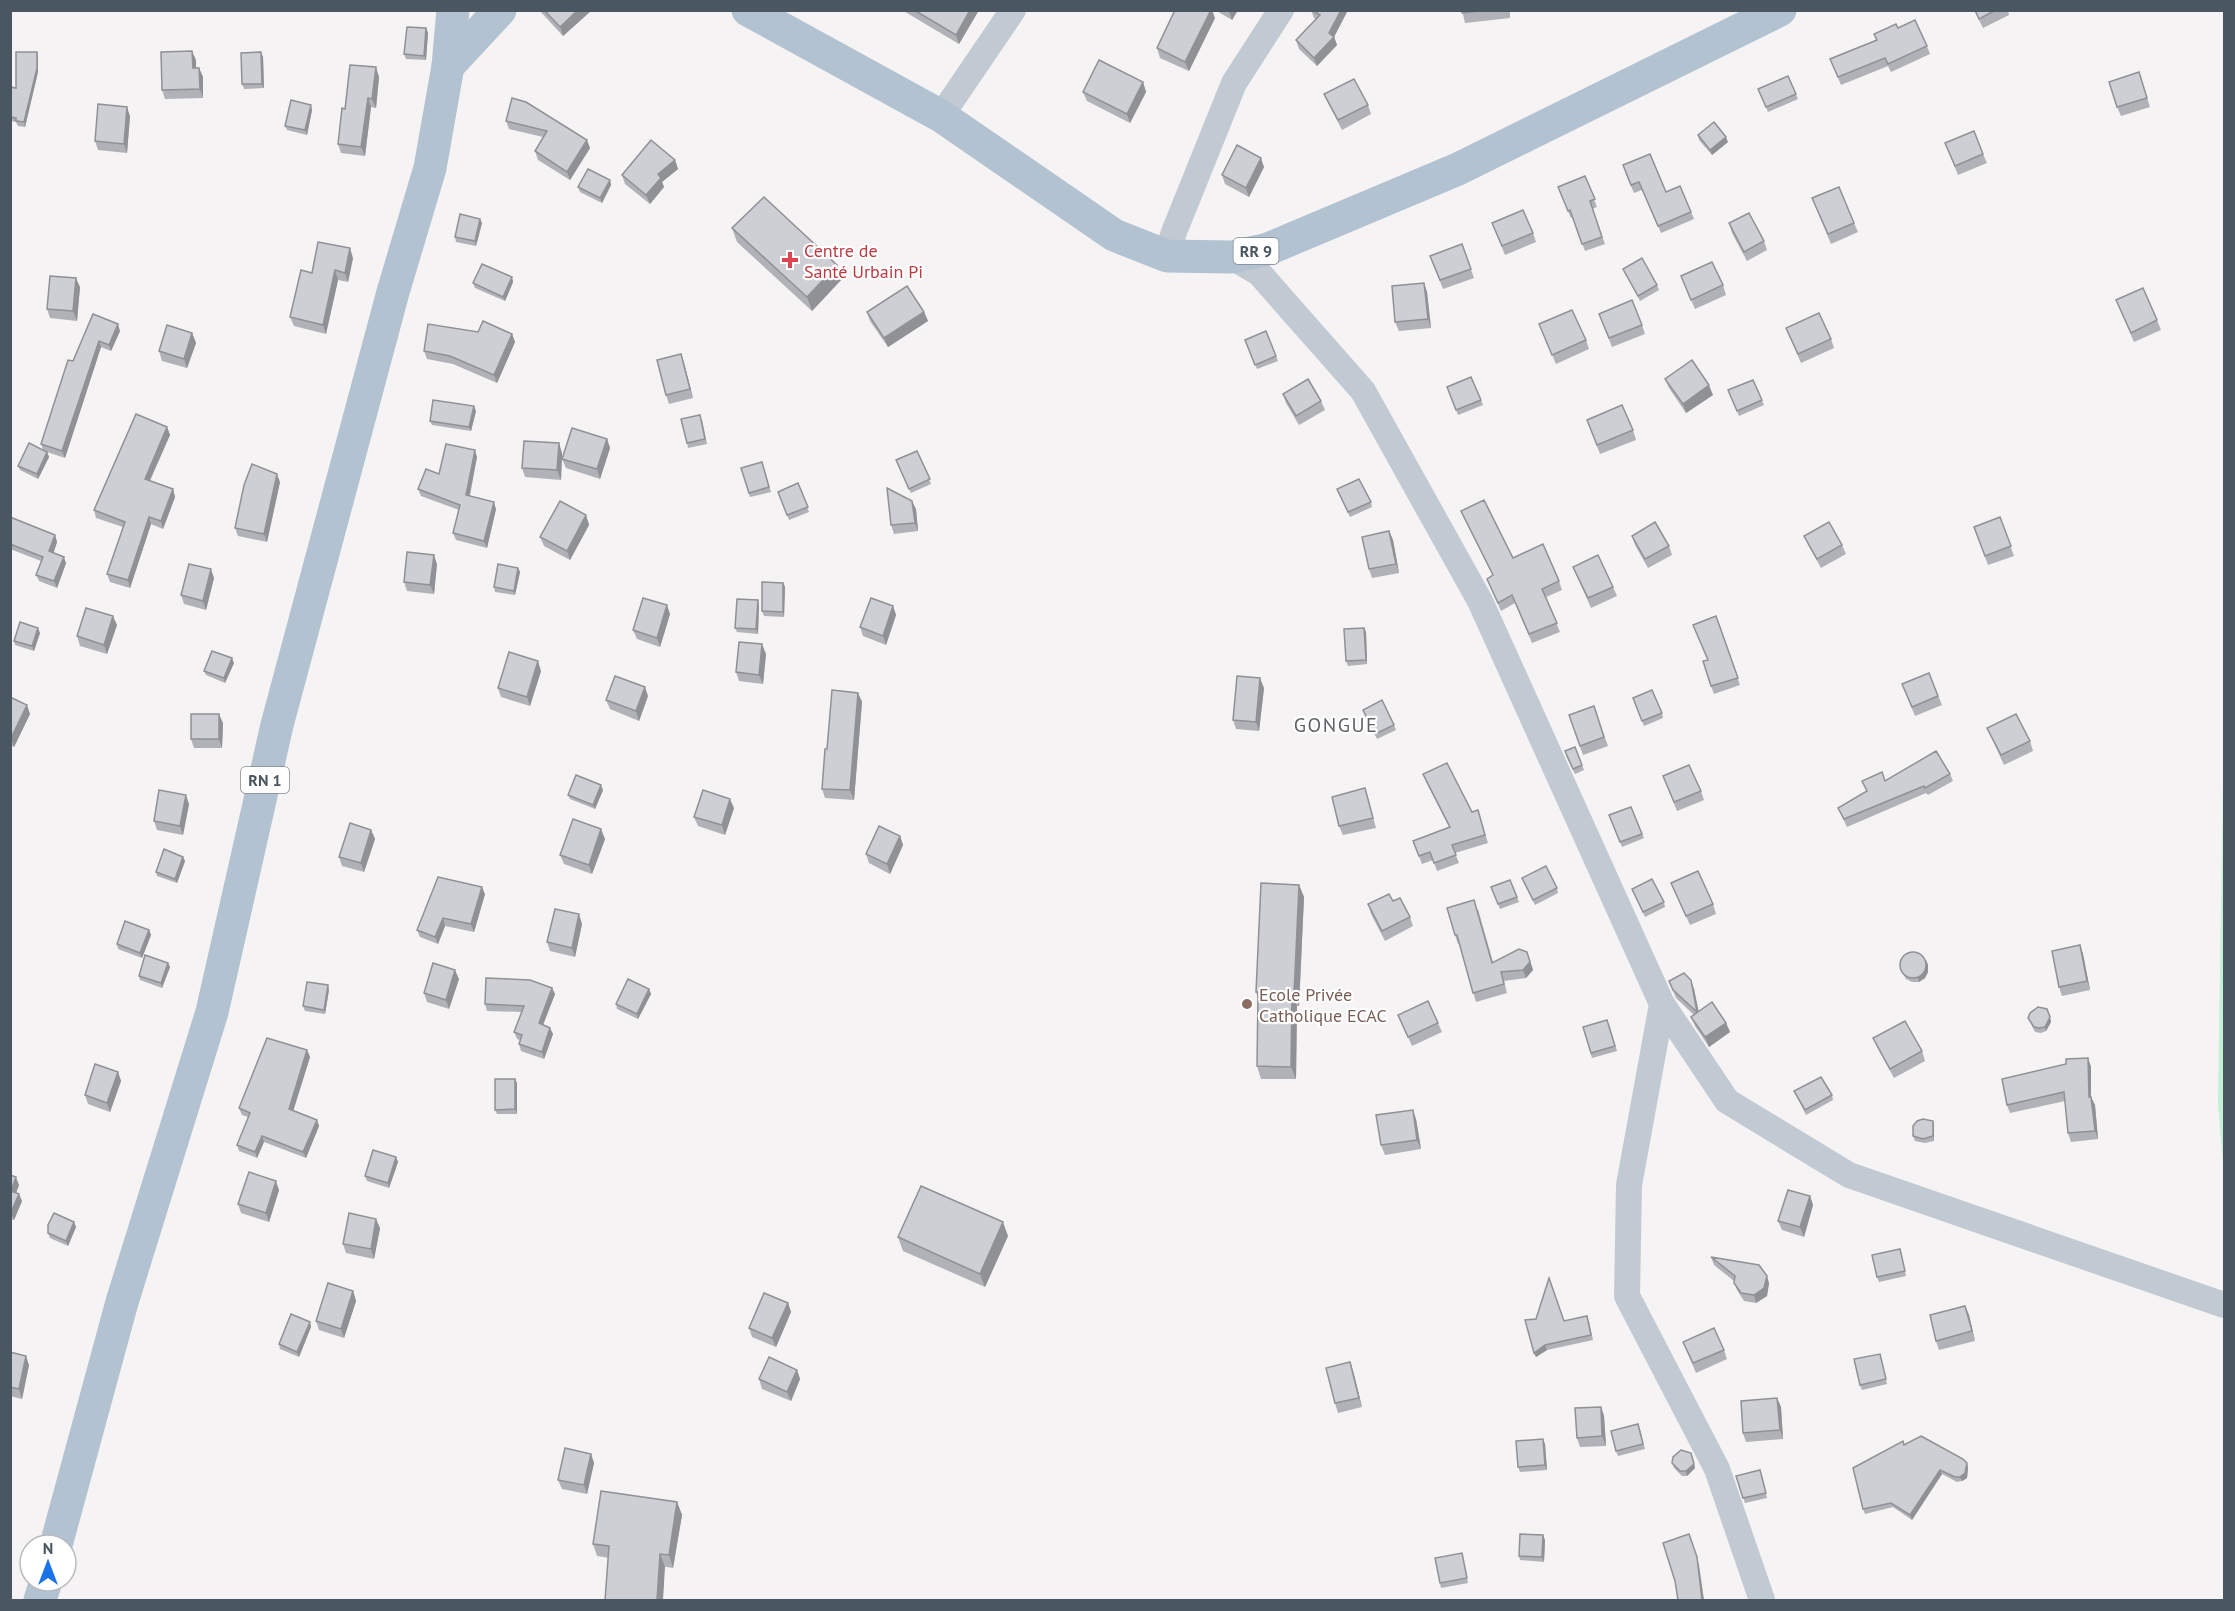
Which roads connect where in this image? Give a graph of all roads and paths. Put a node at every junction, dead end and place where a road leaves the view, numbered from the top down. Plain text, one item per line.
1 (453, 10) edge
2 (500, 10) edge
3 (1013, 10) edge
4 (1281, 10) edge
5 (1780, 10) edge
6 (749, 11) edge
7 (448, 66) junction
8 (941, 116) junction
9 (1167, 256) junction
10 (1232, 257) junction
11 (1662, 1004) junction
12 (2224, 1305) edge
13 (59, 1533) edge
14 (1762, 1600) edge

1 - 7 main road, RN 1
2 - 7 main road
3 - 8 street
4 - 9 street
5 - 10 main road, RR 9
6 - 8 main road, RR 9
7 - 13 main road, RN 1
8 - 9 main road, RR 9
9 - 10 main road, RR 9
10 - 11 street
11 - 12 street
11 - 14 street

